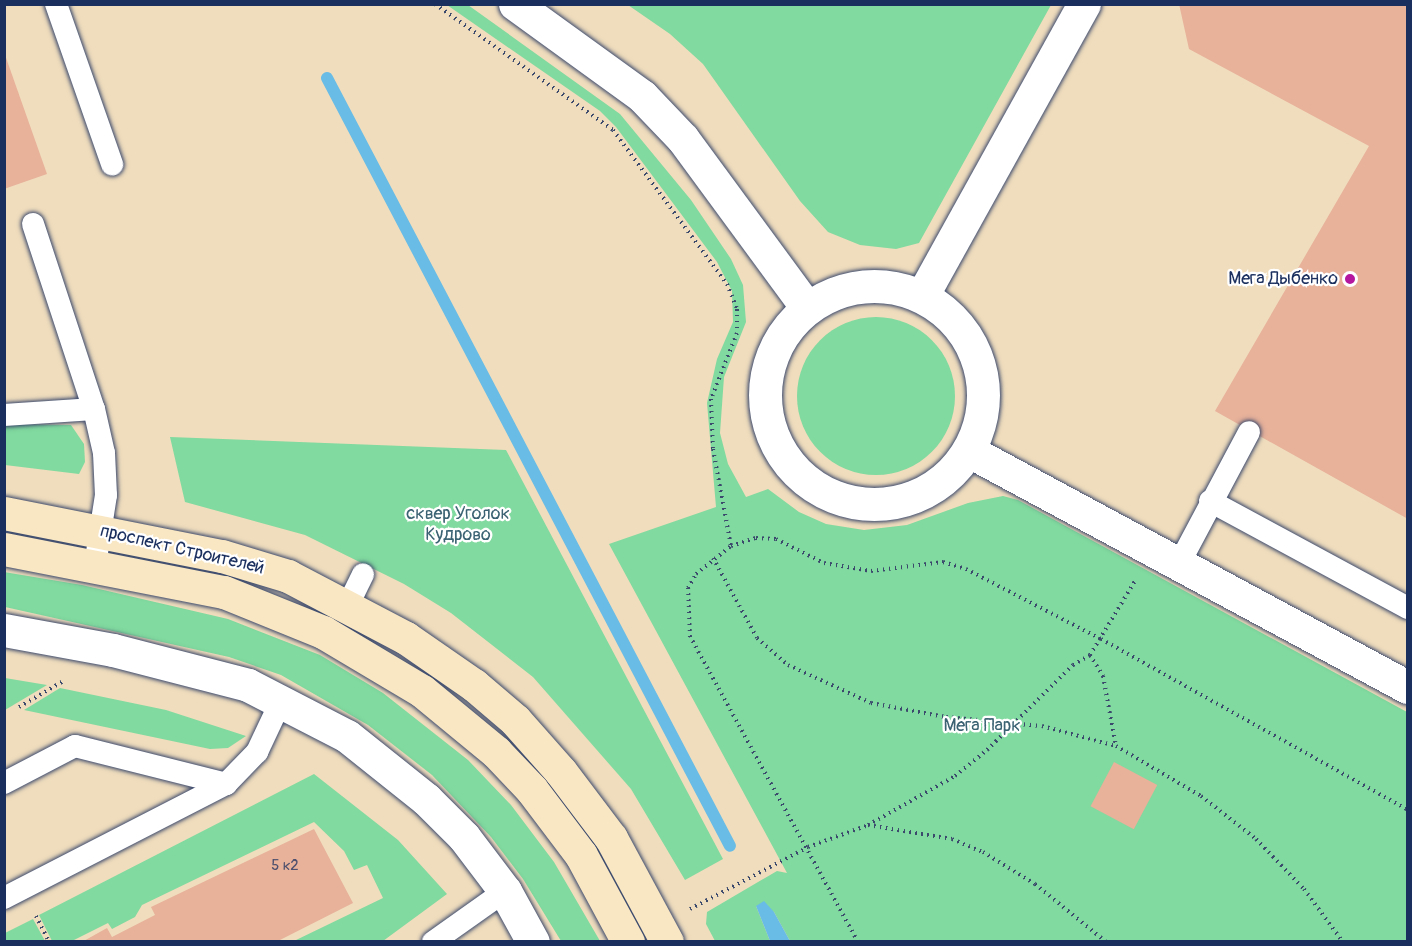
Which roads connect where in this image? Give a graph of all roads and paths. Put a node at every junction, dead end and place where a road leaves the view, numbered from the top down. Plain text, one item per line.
1 (56, 4) edge
2 (435, 4) edge
3 (515, 4) edge
4 (1084, 4) edge
5 (112, 164) dead end
6 (33, 224) dead end
7 (922, 296) junction
8 (807, 308) junction
9 (94, 409) junction
10 (4, 415) edge
11 (1249, 432) dead end
12 (969, 451) junction
13 (1210, 501) junction
14 (4, 513) edge
15 (101, 530) junction
16 (731, 546) junction
17 (4, 549) edge
18 (1167, 555) junction
19 (713, 558) junction
20 (95, 565) junction
21 (363, 574) dead end
22 (348, 605) junction
23 (1407, 608) edge
24 (4, 630) edge
25 (1101, 639) junction
26 (1090, 655) junction
27 (71, 676) dead end
28 (1407, 687) edge
29 (281, 701) junction
30 (19, 707) dead end
31 (1014, 724) junction
32 (1116, 746) junction
33 (4, 783) edge
34 (226, 784) junction
35 (1407, 810) edge
36 (868, 825) junction
37 (808, 847) junction
38 (505, 891) junction
39 (4, 898) edge
40 (689, 910) dead end
41 (35, 912) dead end
42 (49, 942) edge
43 (433, 942) edge
44 (533, 942) edge
45 (628, 942) edge
46 (667, 942) edge
47 (858, 942) edge
48 (1106, 942) edge
49 (1343, 942) edge

1 - 5 lane
2 - 16 path
3 - 8 street
4 - 7 street
6 - 9 lane
7 - 8 street
7 - 12 street
8 - 12 street
9 - 10 lane
9 - 15 lane
11 - 13 lane
12 - 18 street
13 - 18 lane
13 - 23 lane
14 - 15 street, проспект Строителей
15 - 20 lane
15 - 22 street, проспект Строителей
16 - 19 path
16 - 25 path
17 - 20 street, проспект Строителей
18 - 25 path
18 - 28 street
19 - 31 path
19 - 37 path
20 - 45 street, проспект Строителей
21 - 22 lane
22 - 46 street, проспект Строителей
24 - 29 street
25 - 26 path
25 - 35 path
26 - 31 path
26 - 32 path
27 - 30 path
29 - 34 lane
29 - 38 street
31 - 32 path
31 - 36 path
32 - 49 path
33 - 34 lane
34 - 39 lane
36 - 37 path
36 - 48 path
37 - 40 path
37 - 47 path
38 - 43 lane
38 - 44 street
41 - 42 path

